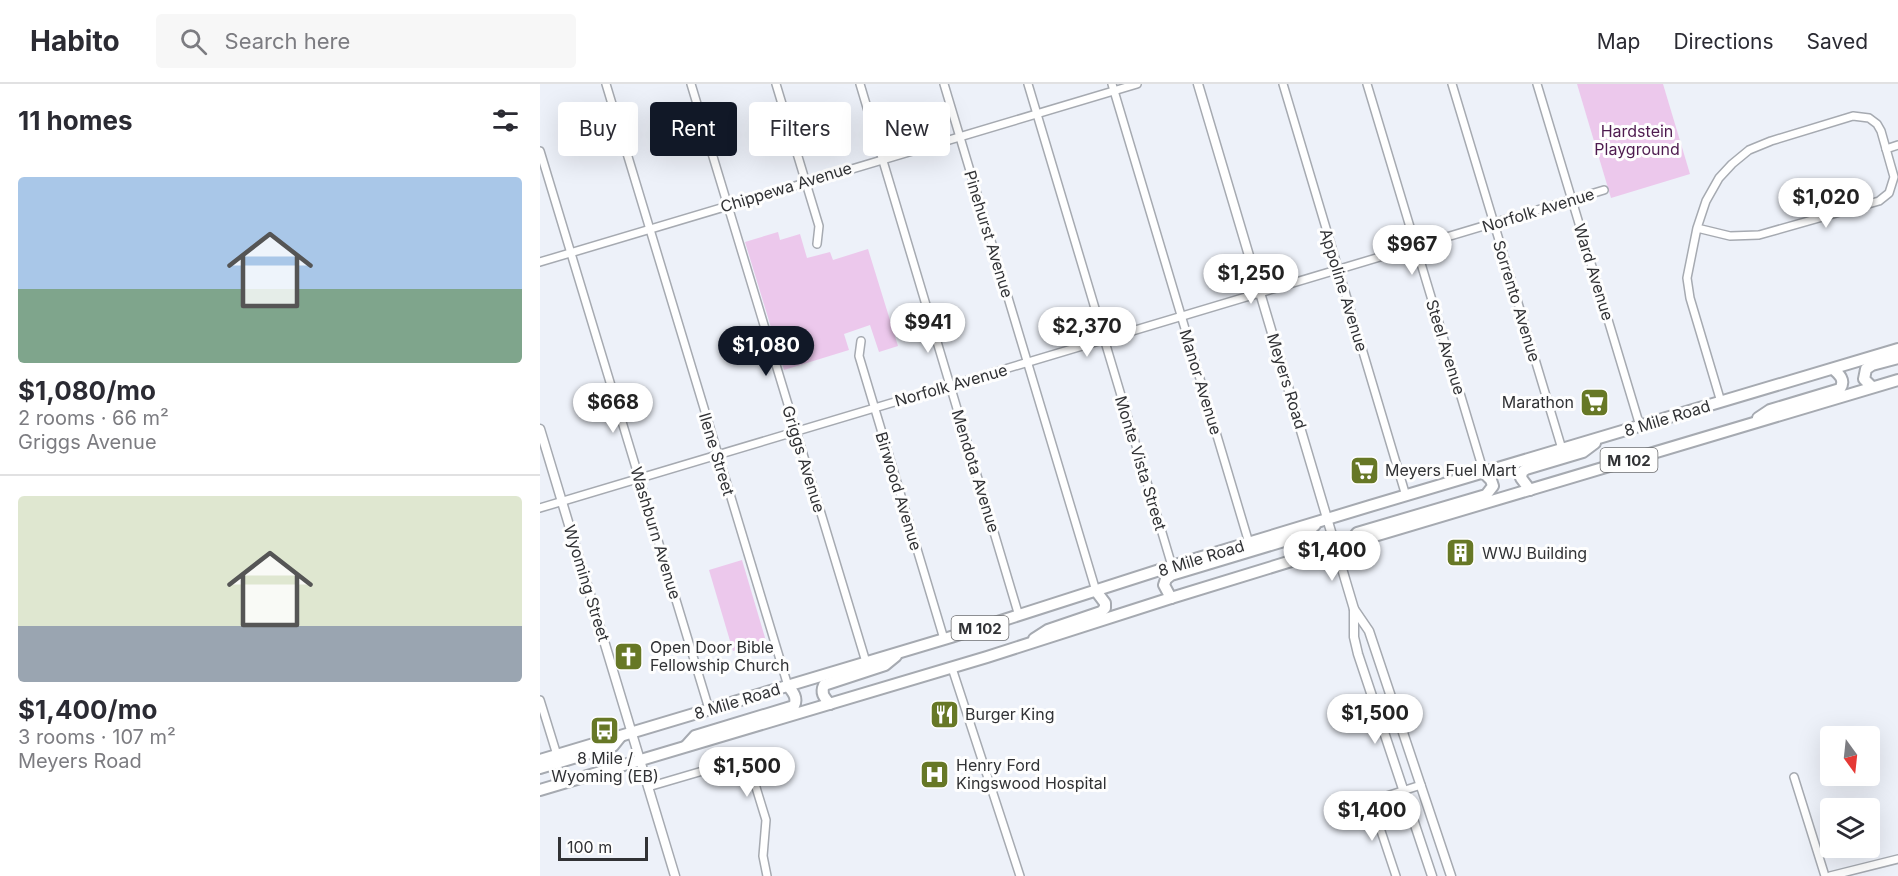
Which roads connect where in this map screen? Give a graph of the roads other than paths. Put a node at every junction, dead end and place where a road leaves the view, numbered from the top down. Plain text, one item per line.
1 (606, 84) edge
2 (691, 84) edge
3 (776, 84) edge
4 (860, 84) edge
5 (944, 84) edge
6 (1028, 84) edge
7 (1137, 84) edge
8 (1198, 84) edge
9 (1283, 84) edge
10 (1367, 84) edge
11 (1452, 84) edge
12 (1537, 84) edge
13 (1113, 87) edge
14 (1037, 114) junction
15 (959, 136) junction
16 (1898, 146) edge
17 (1886, 149) junction
18 (540, 151) edge
19 (882, 159) junction
20 (806, 182) junction
21 (1604, 190) dead end
22 (1572, 200) junction
23 (728, 205) junction
24 (1494, 223) junction
25 (1697, 228) junction
26 (649, 229) junction
27 (817, 243) dead end
28 (1416, 247) junction
29 (570, 252) junction
30 (540, 262) edge
31 (1338, 270) junction
32 (1261, 293) junction
33 (1181, 316) junction
34 (1104, 339) junction
35 (861, 341) dead end
36 (1898, 349) edge
37 (1898, 358) edge
38 (1027, 363) junction
39 (1833, 369) junction
40 (1898, 380) edge
41 (950, 385) junction
42 (1872, 387) junction
43 (1721, 402) junction
44 (874, 407) junction
45 (1640, 426) junction
46 (1744, 426) junction
47 (540, 429) edge
48 (796, 432) junction
49 (1603, 437) junction
50 (1562, 449) junction
51 (717, 454) junction
52 (1484, 473) junction
53 (639, 478) junction
54 (1530, 490) junction
55 (1406, 496) junction
56 (562, 501) junction
57 (540, 508) edge
58 (1329, 519) junction
59 (1317, 522) junction
60 (1249, 543) junction
61 (1349, 544) junction
62 (1336, 547) junction
63 (1172, 566) junction
64 (1096, 591) junction
65 (1171, 598) junction
66 (1354, 609) junction
67 (1019, 616) junction
68 (944, 639) junction
69 (1024, 646) junction
70 (901, 652) junction
71 (866, 662) junction
72 (952, 668) junction
73 (788, 686) junction
74 (540, 700) edge
75 (831, 704) junction
76 (709, 709) junction
77 (632, 732) junction
78 (621, 735) junction
79 (686, 746) junction
80 (557, 755) junction
81 (540, 760) edge
82 (640, 760) junction
83 (540, 768) edge
84 (1794, 777) dead end
85 (1421, 785) junction
86 (648, 787) junction
87 (540, 790) edge
88 (1404, 791) junction
89 (1898, 859) edge
90 (675, 876) edge
91 (767, 876) edge
92 (1020, 876) edge
93 (1396, 876) edge
94 (1432, 876) edge
95 (1451, 876) edge
96 (1825, 876) edge
97 (1830, 876) edge

1 - 26 street, Ilene Street
2 - 23 street, Griggs Avenue
3 - 20 street
4 - 19 street, Mendota Avenue
5 - 15 street, Pinehurst Avenue
6 - 14 street, Monte Vista Street
7 - 13 street, Chippewa Avenue
8 - 32 street, Meyers Road
9 - 31 street, Appoline Avenue
10 - 28 street, Steel Avenue
11 - 24 street, Sorrento Avenue
12 - 22 street, Ward Avenue
13 - 14 street, Chippewa Avenue
13 - 33 street, Manor Avenue
14 - 15 street, Chippewa Avenue
14 - 34 street, Monte Vista Street
15 - 19 street, Chippewa Avenue
15 - 38 street, Pinehurst Avenue
16 - 17 street
17 - 25 street
17 - 25 street
18 - 29 street, Washburn Avenue
19 - 20 street, Chippewa Avenue
19 - 41 street, Mendota Avenue
20 - 23 street, Chippewa Avenue
20 - 27 street
21 - 22 street, Norfolk Avenue
22 - 24 street, Norfolk Avenue
22 - 45 street, Ward Avenue
23 - 26 street, Chippewa Avenue
23 - 48 street, Griggs Avenue
24 - 28 street, Norfolk Avenue
24 - 50 street, Sorrento Avenue
25 - 43 street
26 - 29 street, Chippewa Avenue
26 - 51 street, Ilene Street
28 - 31 street, Norfolk Avenue
28 - 52 street, Steel Avenue
29 - 30 street, Chippewa Avenue
29 - 53 street, Washburn Avenue
31 - 32 street, Norfolk Avenue
31 - 55 street, Appoline Avenue
32 - 33 street, Norfolk Avenue
32 - 58 street, Meyers Road
33 - 34 street, Norfolk Avenue
33 - 60 street, Manor Avenue
34 - 38 street, Norfolk Avenue
34 - 63 street, Monte Vista Street
35 - 44 street, Birwood Avenue
36 - 39 highway, 8 Mile Road / M 102
37 - 42 highway
38 - 41 street, Norfolk Avenue
38 - 64 street, Pinehurst Avenue
39 - 43 highway, 8 Mile Road / M 102
39 - 46 highway
40 - 42 highway, 8 Mile Road / M 102
41 - 44 street, Norfolk Avenue
41 - 67 street, Mendota Avenue
42 - 46 highway, 8 Mile Road / M 102
43 - 45 highway, 8 Mile Road / M 102
44 - 48 street, Norfolk Avenue
44 - 68 street, Birwood Avenue
45 - 49 highway, 8 Mile Road / M 102
46 - 54 highway, 8 Mile Road / M 102
47 - 56 street, Wyoming Street
48 - 51 street, Norfolk Avenue
48 - 71 street, Griggs Avenue
49 - 50 highway, 8 Mile Road / M 102
49 - 54 highway
50 - 52 highway, 8 Mile Road / M 102
51 - 53 street, Norfolk Avenue
51 - 73 street, Ilene Street
52 - 55 highway, 8 Mile Road / M 102
52 - 61 highway
53 - 56 street, Norfolk Avenue
53 - 76 street, Washburn Avenue
54 - 61 highway, 8 Mile Road / M 102
55 - 58 highway, 8 Mile Road / M 102
56 - 57 street, Norfolk Avenue
56 - 77 street, Wyoming Street
58 - 59 highway, 8 Mile Road / M 102
58 - 62 street, Meyers Road
59 - 60 highway, 8 Mile Road / M 102
59 - 65 highway
60 - 63 highway, 8 Mile Road / M 102
61 - 62 highway, 8 Mile Road / M 102
62 - 65 highway, 8 Mile Road / M 102
62 - 66 street, Meyers Road
63 - 64 highway, 8 Mile Road / M 102
64 - 67 highway, 8 Mile Road / M 102
64 - 69 highway
65 - 69 highway, 8 Mile Road / M 102
66 - 85 street, Meyers Road
66 - 88 street, Meyers Road
67 - 68 highway, 8 Mile Road / M 102
68 - 70 highway, 8 Mile Road / M 102
69 - 72 highway, 8 Mile Road / M 102
70 - 71 highway, 8 Mile Road / M 102
70 - 75 highway
71 - 73 highway, 8 Mile Road / M 102
72 - 75 highway, 8 Mile Road / M 102
72 - 92 street
73 - 76 highway, 8 Mile Road / M 102
73 - 79 highway
74 - 80 street
75 - 79 highway, 8 Mile Road / M 102
76 - 77 highway, 8 Mile Road / M 102
77 - 78 highway, 8 Mile Road / M 102
77 - 82 street, Wyoming Street
78 - 80 highway, 8 Mile Road / M 102
78 - 83 highway
79 - 82 highway, 8 Mile Road / M 102
80 - 81 highway, 8 Mile Road / M 102
82 - 86 street, Wyoming Street
82 - 87 highway, M 102
84 - 96 street
85 - 88 street
85 - 95 street, Meyers Road
86 - 90 street, Wyoming Street
86 - 91 street
88 - 93 street
88 - 94 street, Meyers Road
89 - 97 street

